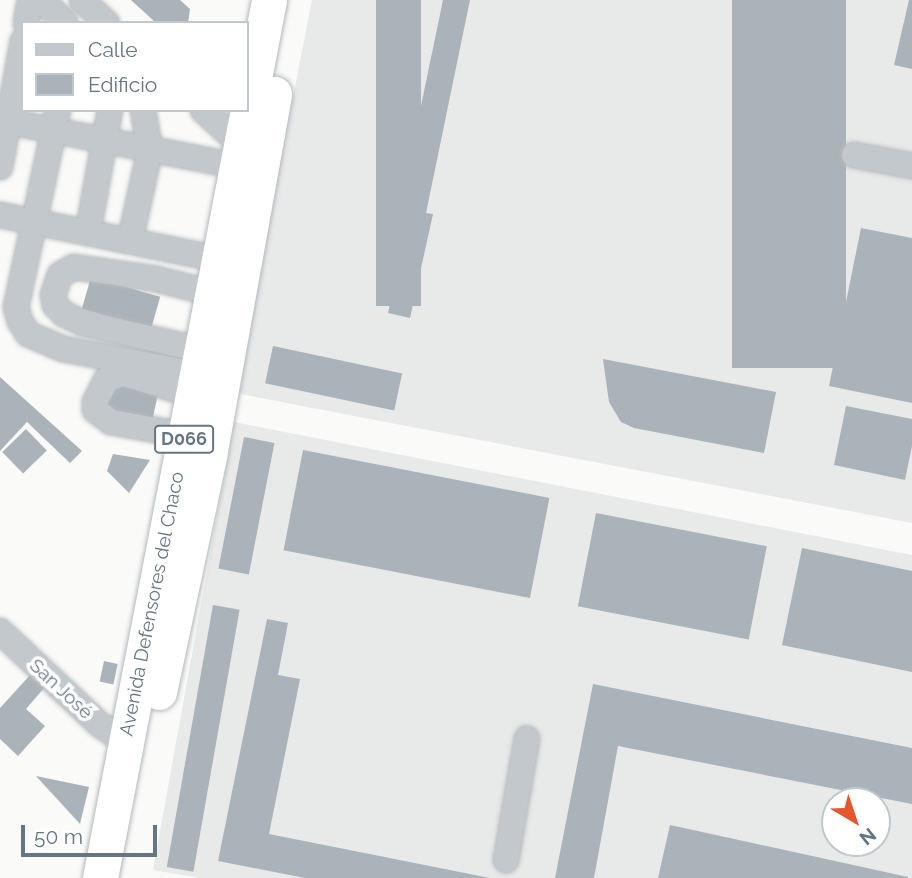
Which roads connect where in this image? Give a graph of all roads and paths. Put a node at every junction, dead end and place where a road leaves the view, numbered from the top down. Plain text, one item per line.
1 (30, 0) edge
2 (42, 0) edge
3 (82, 0) edge
4 (269, 0) edge
5 (291, 0) edge
6 (26, 21) edge
7 (63, 21) edge
8 (105, 21) edge
9 (21, 49) edge
10 (248, 105) edge
11 (110, 112) edge
12 (144, 112) edge
13 (205, 112) edge
14 (247, 112) edge
15 (4, 121) edge
16 (56, 121) edge
17 (104, 142) junction
18 (150, 150) junction
19 (238, 155) junction
20 (853, 155) dead end
21 (912, 166) edge
22 (0, 167) edge
23 (0, 215) edge
24 (35, 221) junction
25 (88, 232) junction
26 (130, 241) junction
27 (219, 252) junction
28 (212, 293) junction
29 (147, 339) junction
30 (141, 364) junction
31 (205, 390) junction
32 (184, 436) junction
33 (159, 573) junction
34 (0, 631) edge
35 (527, 739) dead end
36 (126, 742) junction
37 (506, 860) dead end
38 (100, 878) edge
39 (124, 878) edge

1 - 6 street
2 - 7 street
3 - 8 street
4 - 10 highway, Avenida Defensores del Chaco / D066
5 - 31 highway, Avenida Defensores del Chaco / D066
9 - 15 street
11 - 17 street
12 - 18 street
13 - 19 street
14 - 19 highway, Avenida Defensores del Chaco / D066
15 - 16 street
15 - 22 street
16 - 17 street
16 - 24 street
17 - 18 street
17 - 25 street
18 - 19 street
18 - 26 street
19 - 27 highway, Avenida Defensores del Chaco / D066
20 - 21 street
23 - 24 street
24 - 25 street
24 - 30 street
25 - 26 street
26 - 27 street
27 - 28 highway, Avenida Defensores del Chaco / D066
27 - 31 highway
28 - 29 street
28 - 31 highway, Avenida Defensores del Chaco / D066
29 - 30 street
29 - 31 street
30 - 31 street
31 - 32 highway, Avenida Defensores del Chaco / D066
31 - 32 street
31 - 33 highway
31 - 39 highway, Avenida Defensores del Chaco / D066
32 - 33 highway, Avenida Defensores del Chaco / D066
33 - 36 highway, Avenida Defensores del Chaco / D066
34 - 36 street, San José
35 - 37 street
36 - 38 highway, Avenida Defensores del Chaco / D066

